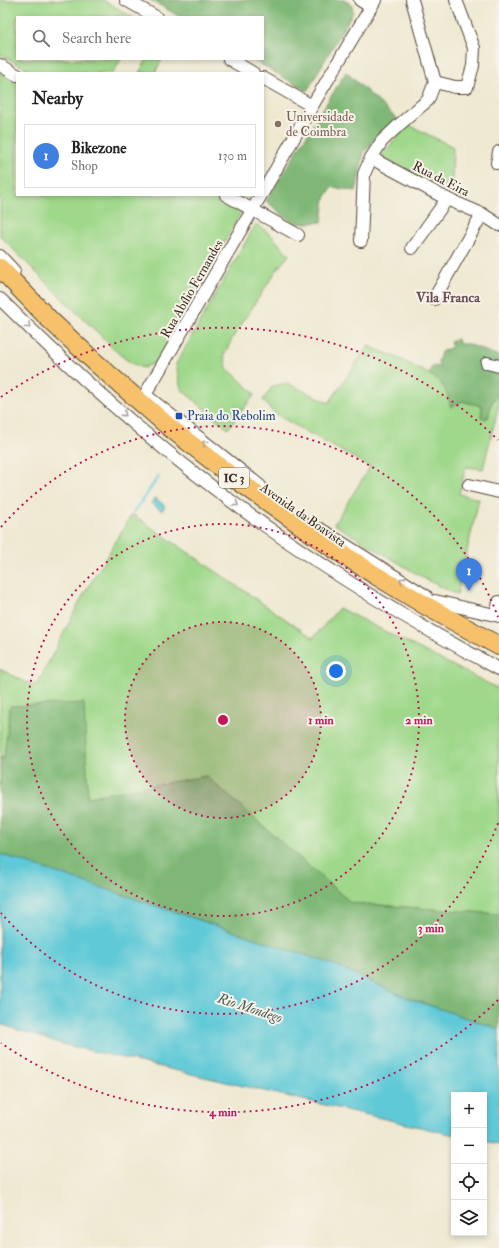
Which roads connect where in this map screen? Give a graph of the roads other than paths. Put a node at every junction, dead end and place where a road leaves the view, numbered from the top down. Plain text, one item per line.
1 (126, 0) edge
2 (360, 0) edge
3 (412, 0) edge
4 (456, 0) edge
5 (373, 3) edge
6 (154, 16) edge
7 (231, 60) edge
8 (0, 65) edge
9 (252, 72) edge
10 (16, 74) edge
11 (264, 79) edge
12 (435, 82) junction
13 (312, 106) junction
14 (371, 158) junction
15 (264, 190) edge
16 (228, 196) edge
17 (260, 196) edge
18 (447, 198) junction
19 (253, 210) junction
20 (482, 214) junction
21 (499, 225) edge
22 (298, 235) dead end
23 (361, 242) dead end
24 (412, 248) dead end
25 (0, 256) edge
26 (0, 268) edge
27 (0, 285) edge
28 (0, 299) edge
29 (434, 299) dead end
30 (146, 395) junction
31 (469, 485) dead end
32 (499, 492) edge
33 (435, 601) junction
34 (499, 602) edge
35 (498, 616) edge
36 (499, 636) edge
37 (499, 646) edge
38 (499, 659) edge
39 (499, 668) edge

1 - 6 street
2 - 5 street
3 - 12 street
4 - 12 street
5 - 13 street
7 - 9 street
8 - 10 street
11 - 13 street
12 - 14 street
13 - 15 street
14 - 18 street, Rua da Eira
14 - 23 street
16 - 19 street
17 - 19 street, Rua Abílio Fernandes
18 - 20 street, Rua da Eira
18 - 24 street
19 - 22 street
19 - 30 street, Rua Abílio Fernandes
20 - 21 street, Rua da Eira
20 - 29 street
25 - 30 street, Avenida da Boavista
26 - 37 highway, Avenida da Boavista / IC 3
27 - 38 highway, Avenida da Boavista / IC 3
28 -> 39 street
33 -> 30 street, Avenida da Boavista
31 - 32 street
33 - 35 street
33 - 36 street, Avenida da Boavista
34 - 35 street

